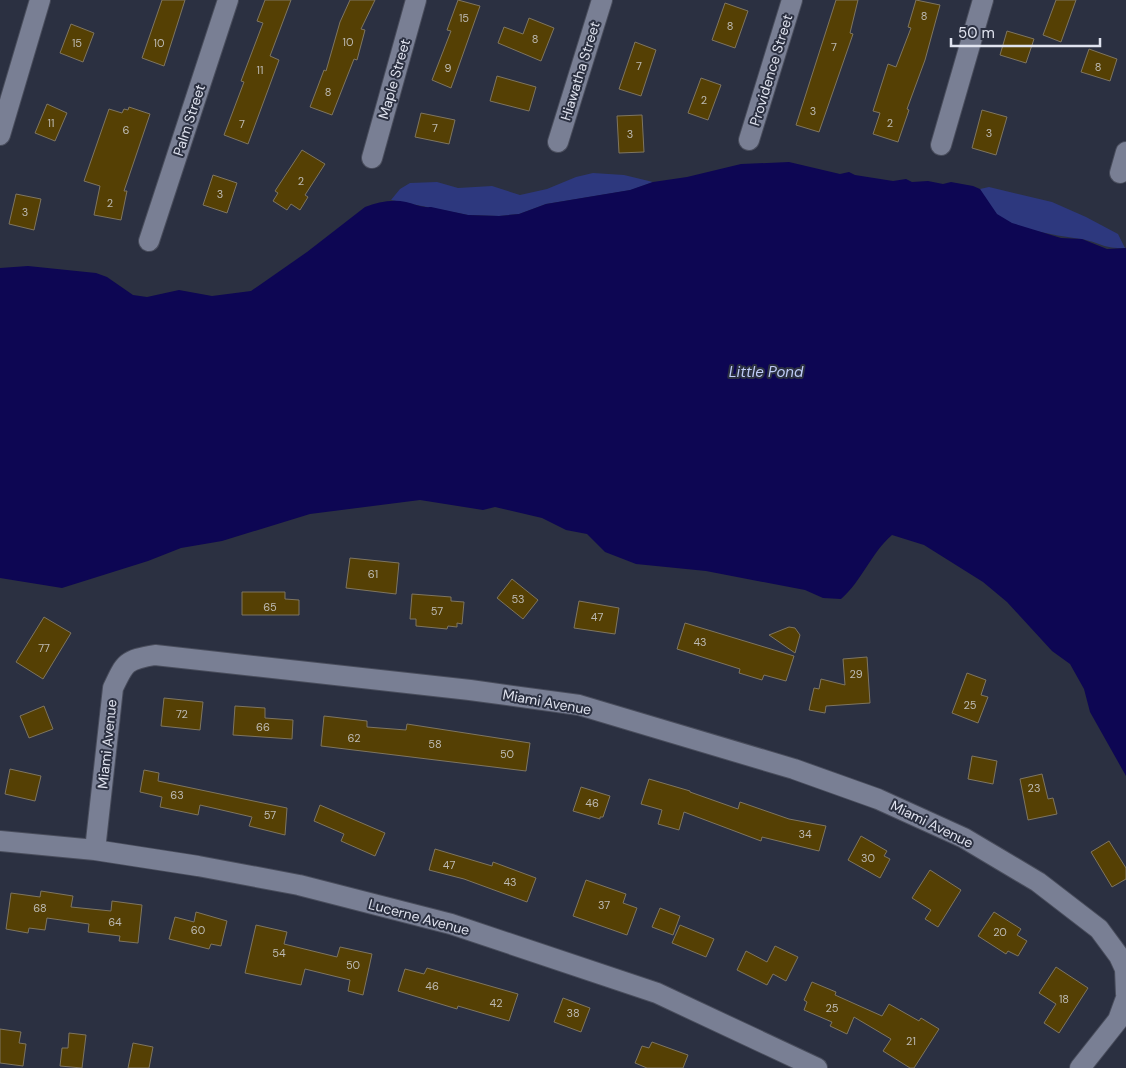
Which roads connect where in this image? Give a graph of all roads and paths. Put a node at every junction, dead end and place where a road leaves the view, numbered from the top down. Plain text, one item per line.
1 (40, 0) edge
2 (228, 0) edge
3 (416, 0) edge
4 (602, 0) edge
5 (792, 0) edge
6 (983, 0) edge
7 (0, 135) edge
8 (750, 140) dead end
9 (558, 142) dead end
10 (941, 145) dead end
11 (1126, 152) edge
12 (372, 158) dead end
13 (1120, 173) dead end
14 (149, 240) dead end
15 (0, 841) edge
16 (95, 850) junction
17 (1126, 996) edge
18 (817, 1068) edge
19 (1080, 1068) edge

1 - 7 street
2 - 14 street, Palm Street
3 - 12 street, Maple Street
4 - 9 street, Hiawatha Street
5 - 8 street, Providence Street
6 - 10 street
11 - 13 street
15 - 16 street, Lucerne Avenue
16 - 17 street, Miami Avenue
16 - 18 street, Lucerne Avenue
17 - 19 street, Miami Avenue

